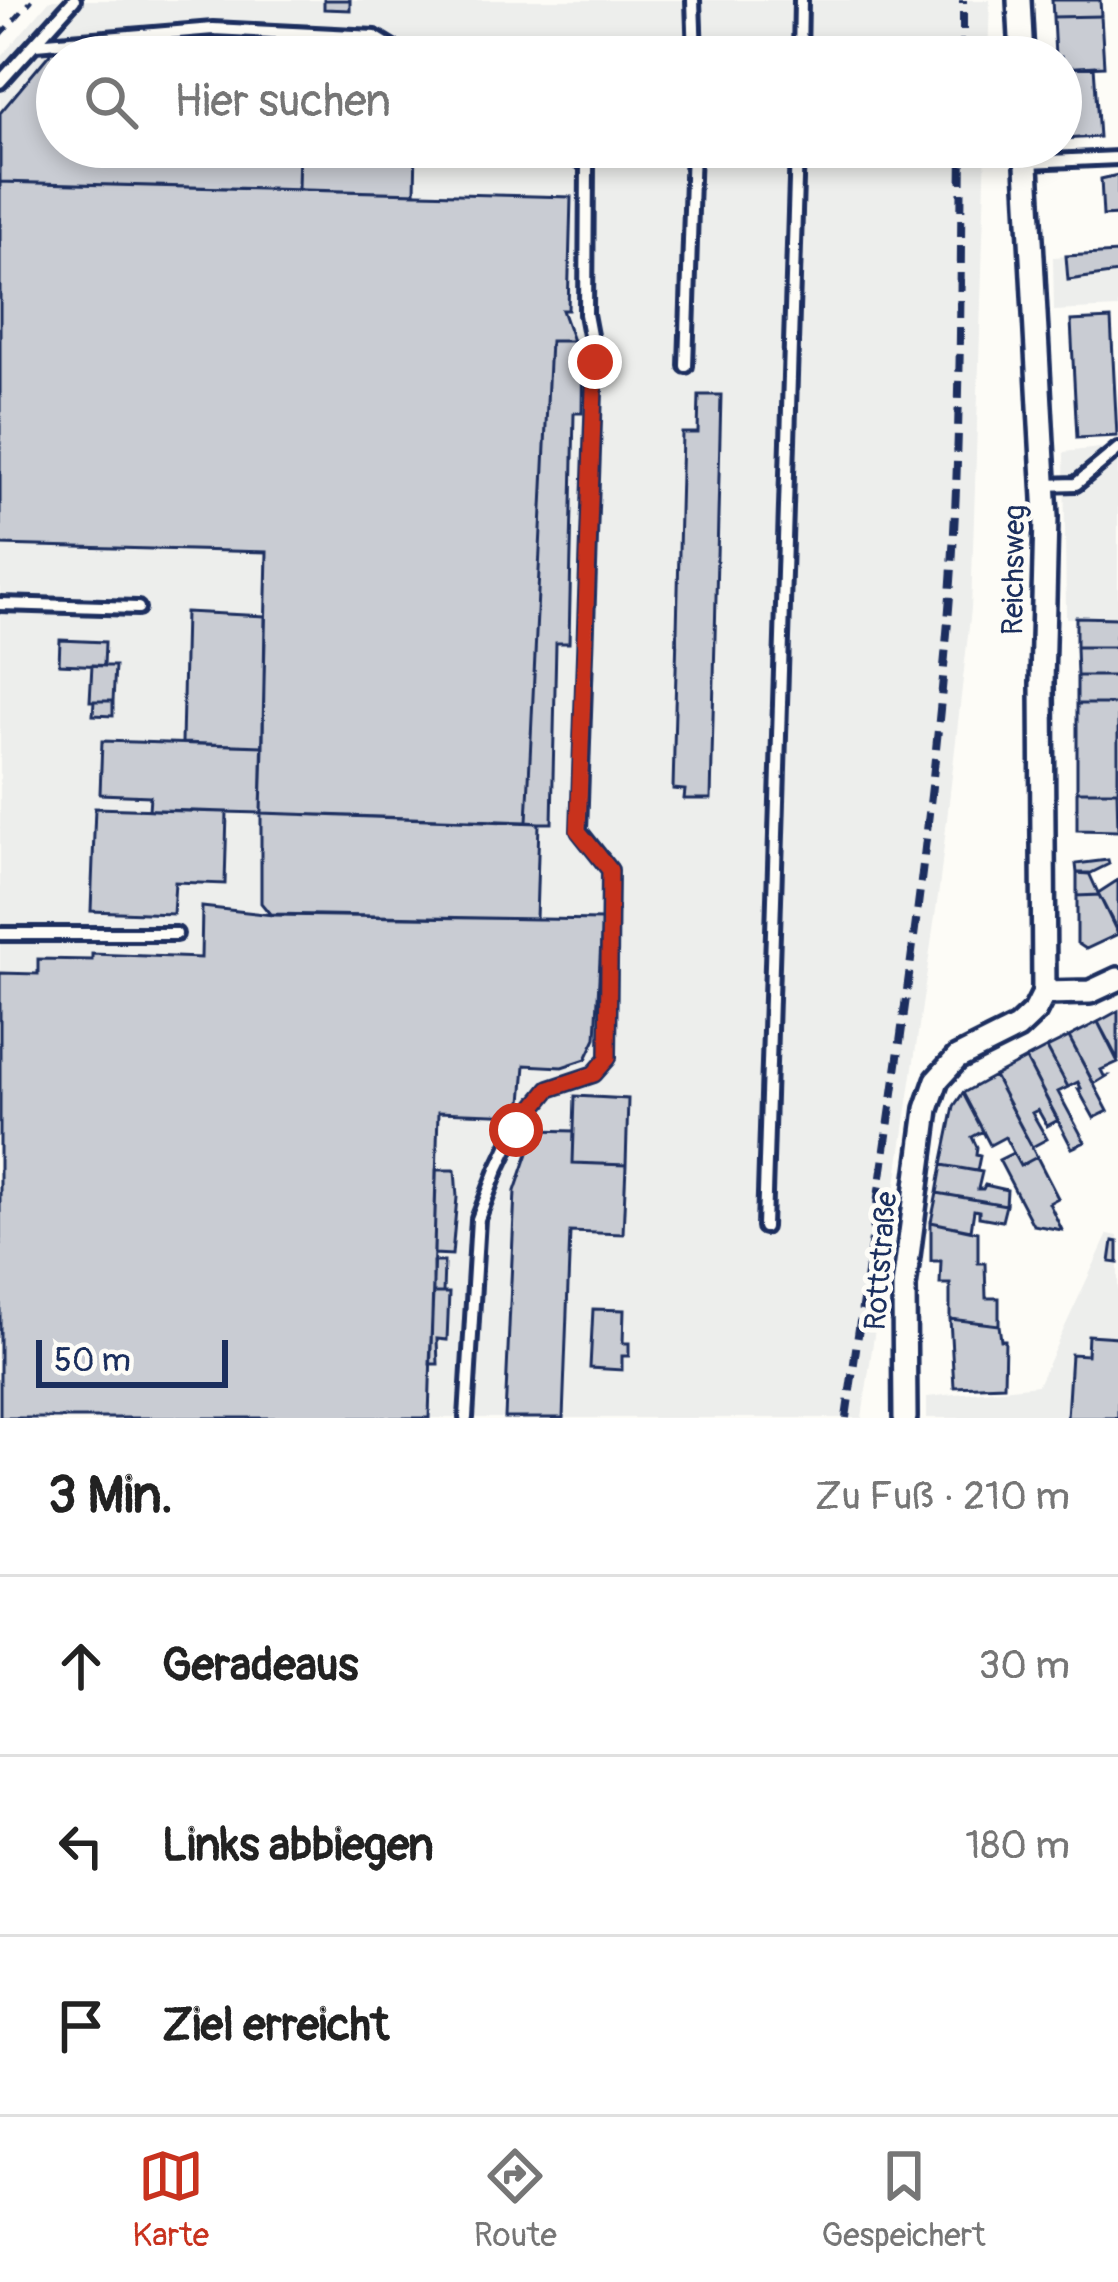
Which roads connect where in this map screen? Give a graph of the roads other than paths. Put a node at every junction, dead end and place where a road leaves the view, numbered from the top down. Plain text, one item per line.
1 (74, 0) edge
2 (693, 0) edge
3 (801, 0) edge
4 (1019, 0) edge
5 (42, 36) edge
6 (130, 36) edge
7 (355, 36) edge
8 (694, 36) edge
9 (800, 36) edge
10 (1021, 36) edge
11 (35, 44) edge
12 (0, 82) edge
13 (1082, 156) edge
14 (1118, 158) edge
15 (586, 168) edge
16 (692, 168) edge
17 (796, 168) edge
18 (1028, 168) edge
19 (686, 366) dead end
20 (1118, 449) edge
21 (1044, 484) junction
22 (0, 604) edge
23 (138, 608) dead end
24 (0, 934) edge
25 (176, 934) dead end
26 (1118, 979) edge
27 (1044, 993) junction
28 (764, 1227) dead end
29 (466, 1418) edge
30 (904, 1418) edge

1 - 5 lane
2 - 8 lane
3 - 9 lane
4 - 10 street
6 - 7 lane
11 - 12 lane
13 - 14 lane
15 - 29 lane
16 - 19 lane
17 - 28 lane
18 - 21 street, Reichsweg
20 - 21 lane
21 - 27 street, Reichsweg
22 - 23 lane
24 - 25 lane
26 - 27 street
27 - 30 street, Rottstraße

